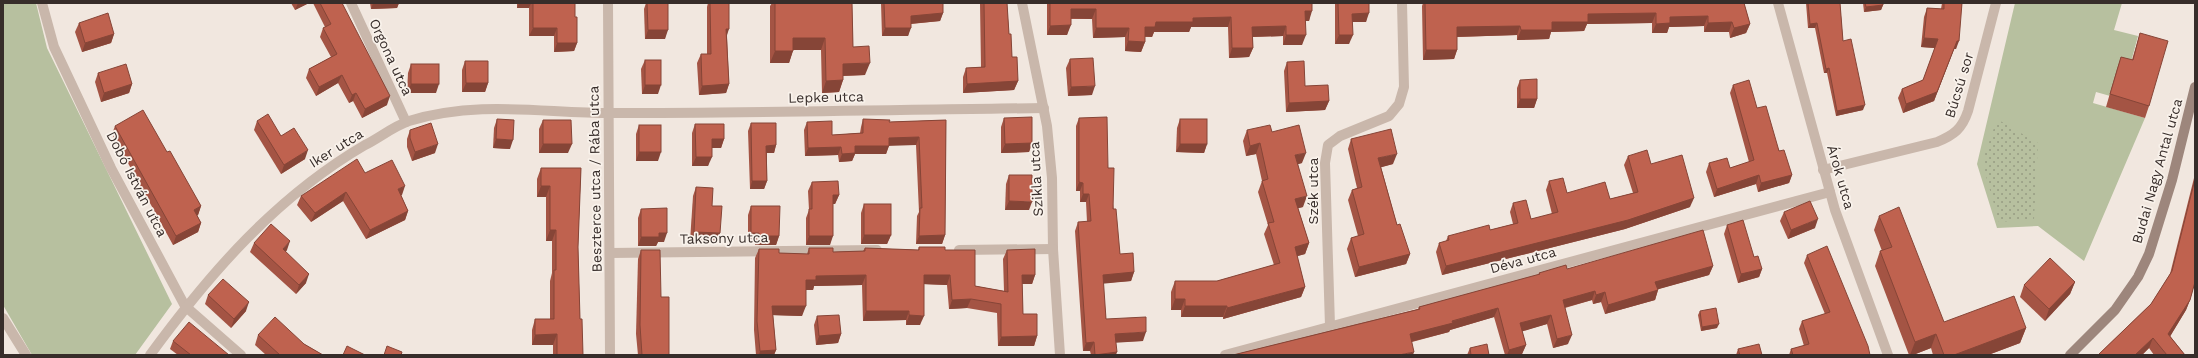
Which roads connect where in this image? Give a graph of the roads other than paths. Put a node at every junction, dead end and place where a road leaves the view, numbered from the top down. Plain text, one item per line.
1 (42, 3) edge
2 (351, 3) edge
3 (608, 3) edge
4 (1022, 3) edge
5 (1402, 3) edge
6 (1778, 3) edge
7 (1996, 3) edge
8 (2195, 87) edge
9 (1044, 108) junction
10 (608, 113) junction
11 (406, 122) junction
12 (1823, 170) junction
13 (1830, 192) junction
14 (1053, 249) junction
15 (887, 250) edge
16 (950, 250) edge
17 (610, 253) junction
18 (185, 306) junction
19 (3, 318) edge
20 (1330, 326) junction
21 (26, 355) edge
22 (150, 355) edge
23 (241, 355) edge
24 (610, 355) edge
25 (1060, 355) edge
26 (1225, 355) edge
27 (1888, 355) edge
28 (2070, 355) edge

1 - 18 street, Dobó István utca
2 - 11 street, Orgona utca
3 - 10 street, Beszterce utca / Rába utca
4 - 9 street, Szikla utca
5 - 20 street, Szék utca
6 - 12 street, Árok utca
7 - 12 street, Búcsú sor
8 - 28 main road, Budai Nagy Antal utca
9 - 10 street, Lepke utca
9 - 14 street, Szikla utca
10 - 11 street, Iker utca
10 - 17 street, Beszterce utca / Rába utca
11 - 18 street, Iker utca
12 - 13 street, Árok utca
13 - 20 street, Déva utca
13 - 27 street, Árok utca
14 - 16 street
14 - 25 street, Szikla utca
15 - 17 street, Taksony utca
17 - 24 street, Beszterce utca / Rába utca
18 - 22 street, Iker utca
18 - 23 street, Dobó István utca
19 - 21 street
20 - 26 street, Déva utca

